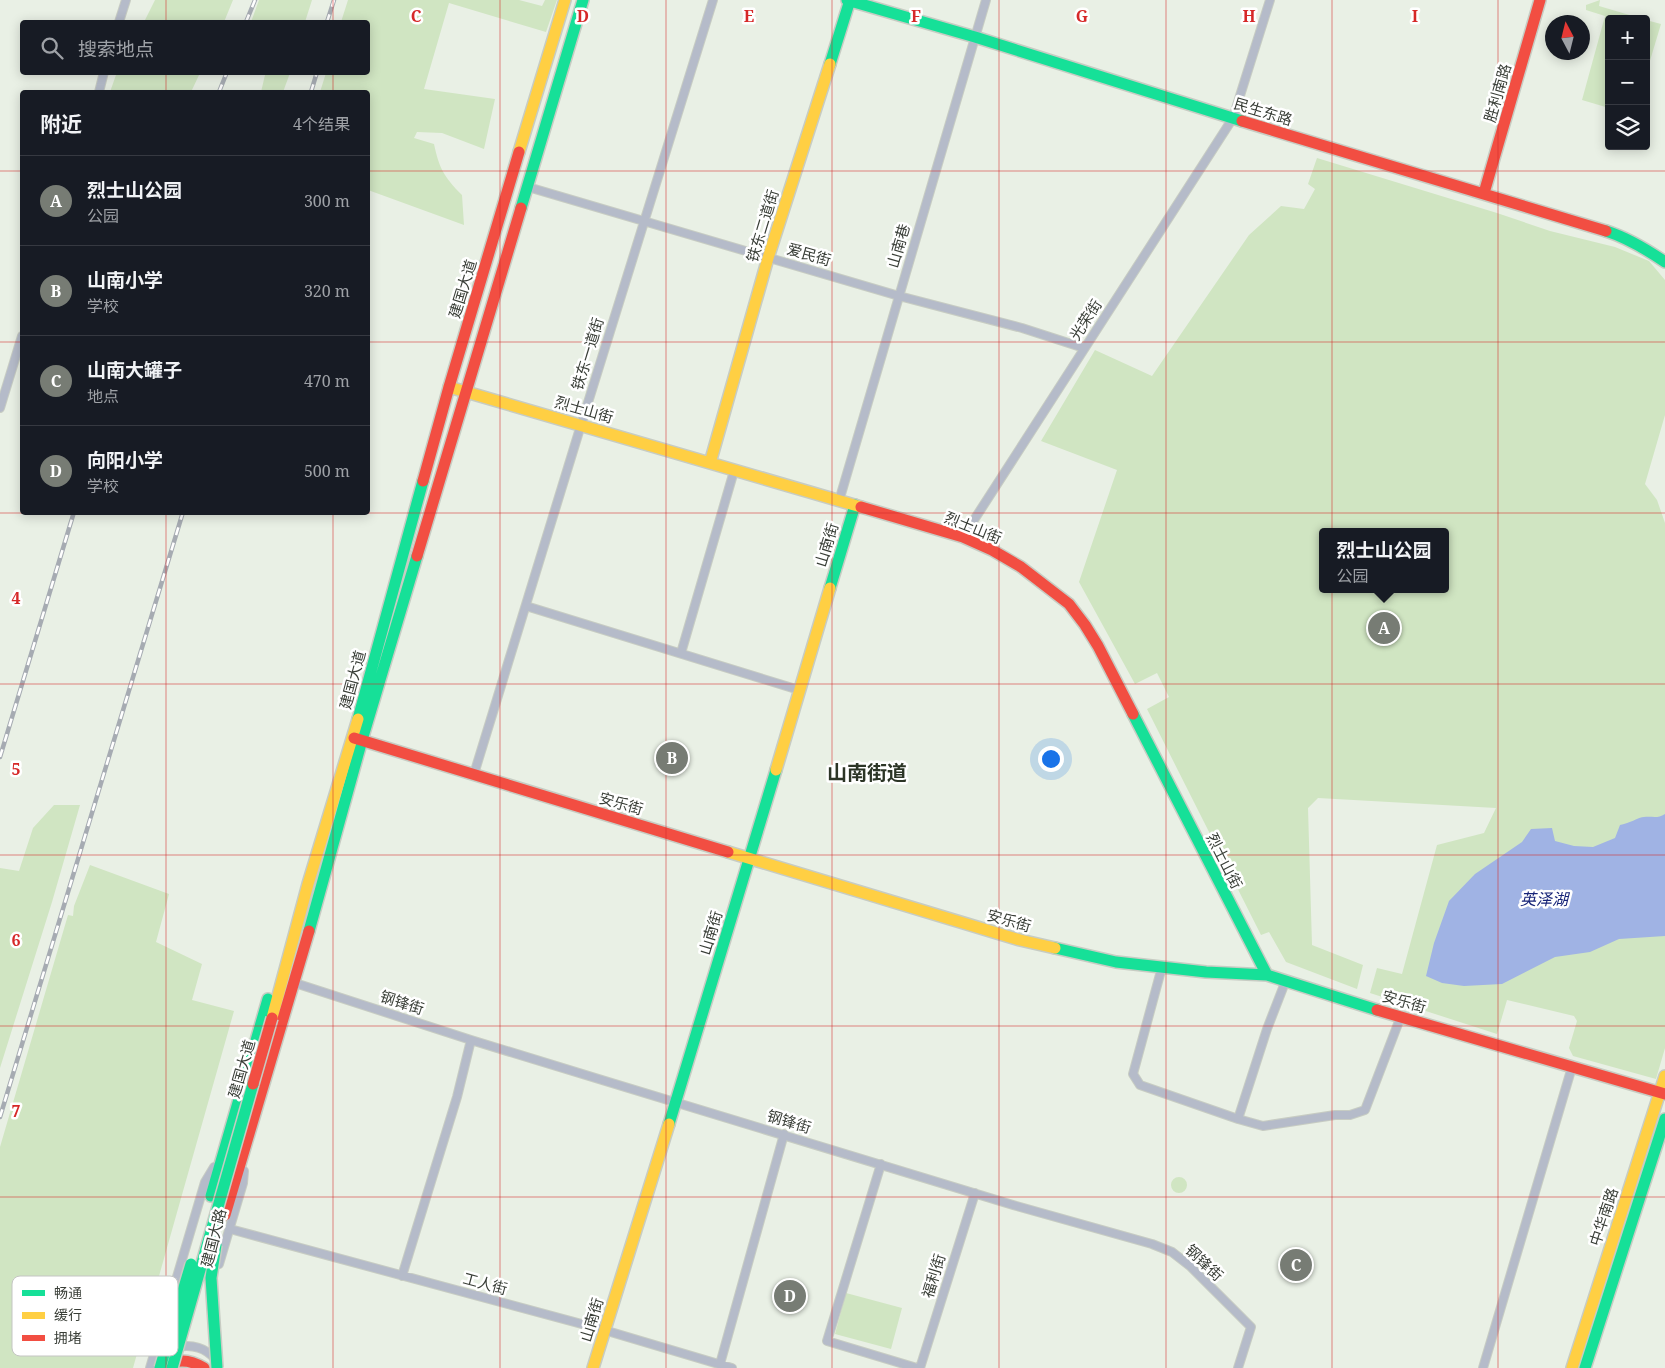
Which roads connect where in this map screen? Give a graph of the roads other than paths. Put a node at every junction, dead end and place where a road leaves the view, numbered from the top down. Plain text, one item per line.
1 (126, 0) edge
2 (565, 0) edge
3 (583, 0) edge
4 (713, 0) edge
5 (849, 0) edge
6 (986, 0) edge
7 (1270, 0) edge
8 (1540, 0) edge
9 (120, 20) edge
10 (976, 37) junction
11 (103, 75) edge
12 (99, 90) edge
13 (1233, 118) junction
14 (528, 186) junction
15 (1484, 194) junction
16 (644, 221) junction
17 (768, 258) junction
18 (1665, 262) edge
19 (899, 296) junction
20 (20, 343) edge
21 (1084, 348) junction
22 (449, 387) junction
23 (467, 391) junction
24 (0, 408) edge
25 (581, 425) junction
26 (710, 462) junction
27 (734, 470) junction
28 (839, 501) junction
29 (855, 505) junction
30 (962, 537) junction
31 (526, 606) junction
32 (682, 654) junction
33 (799, 690) junction
34 (357, 739) junction
35 (474, 774) junction
36 (749, 858) junction
37 (308, 884) junction
38 (1162, 967) junction
39 (1267, 975) junction
40 (1286, 980) junction
41 (295, 983) junction
42 (1401, 1016) junction
43 (471, 1040) junction
44 (1572, 1066) junction
45 (1665, 1076) edge
46 (1662, 1093) edge
47 (676, 1102) junction
48 (1238, 1119) junction
49 (1665, 1119) edge
50 (784, 1134) junction
51 (226, 1145) junction
52 (245, 1146) junction
53 (882, 1164) junction
54 (975, 1193) junction
55 (230, 1229) junction
56 (402, 1276) junction
57 (178, 1279) edge
58 (178, 1294) edge
59 (604, 1330) junction
60 (178, 1347) edge
61 (178, 1347) edge
62 (164, 1356) edge
63 (720, 1364) junction
64 (154, 1366) edge
65 (164, 1368) edge
66 (204, 1368) edge
67 (217, 1368) edge
68 (224, 1368) edge
69 (593, 1368) edge
70 (732, 1368) edge
71 (919, 1368) edge
72 (1238, 1368) edge
73 (1484, 1368) edge
74 (1572, 1368) edge
75 (1585, 1368) edge

1 - 9 street
2 - 22 main road, 建国大道
3 - 14 main road, 建国大道
4 - 16 street, 铁东一道街
5 - 10 main road, 民生东路
5 - 17 main road, 铁东二道街
6 - 10 street, 山南巷
7 - 13 street, 光荣街
8 - 15 main road, 胜利南路
10 - 13 main road, 民生东路
10 - 19 street, 山南巷
11 - 12 street
13 - 15 main road, 民生东路
13 - 21 street, 光荣街
14 - 16 street, 爱民街
14 - 23 main road, 建国大道
15 - 18 main road, 民生东路
16 - 17 street, 爱民街
16 - 25 street, 铁东一道街
17 - 19 street, 爱民街
17 - 26 main road, 铁东二道街
19 - 21 street, 爱民街
19 - 28 street, 山南巷
20 - 24 street
21 - 30 street, 光荣街
22 - 23 main road, 烈士山街
22 - 34 main road, 建国大道
23 - 25 main road, 烈士山街
23 - 34 main road, 建国大道
25 - 26 main road, 烈士山街
25 - 31 street, 铁东一道街
26 - 27 main road, 烈士山街
27 - 28 main road, 烈士山街
27 - 32 street
28 - 29 main road, 烈士山街
29 - 30 main road, 烈士山街
29 - 33 main road, 山南街
30 - 39 main road, 烈士山街
31 - 32 street
31 - 35 street, 铁东一道街
32 - 33 street
33 - 36 main road, 山南街
34 - 35 main road, 安乐街
34 - 37 main road, 建国大道
34 - 41 main road, 建国大道
35 - 36 main road, 安乐街
36 - 38 main road, 安乐街
36 - 47 main road, 山南街
37 - 51 main road
37 - 60 main road, 建国大道, bridge
38 - 39 main road, 安乐街
38 - 48 street
39 - 40 main road, 安乐街
40 - 42 main road, 安乐街
40 - 48 street
41 - 43 street, 钢锋街
41 - 52 main road, 建国大道
42 - 44 main road, 安乐街
42 - 48 street
43 - 47 street, 钢锋街
43 - 56 street
44 - 46 main road, 安乐街
44 - 73 street
45 - 46 main road, 中华南路
46 - 74 main road, 中华南路
47 - 50 street, 钢锋街
47 - 59 main road, 山南街
49 - 75 main road, 中华南路
50 - 53 street, 钢锋街
50 - 63 street
51 - 57 street
51 - 58 main road, bridge
52 - 55 street, 建国大路
52 - 67 main road, 建国大道, bridge
53 - 54 street, 钢锋街
53 - 71 street
54 - 71 street, 福利街
54 - 72 street, 钢锋街
55 - 56 street, 工人街
55 - 68 street, 建国大路
56 - 59 street, 工人街
59 - 63 street, 工人街
59 - 69 main road, 山南街
61 - 68 street
62 - 64 street
63 - 70 street, 工人街
65 - 66 main road

